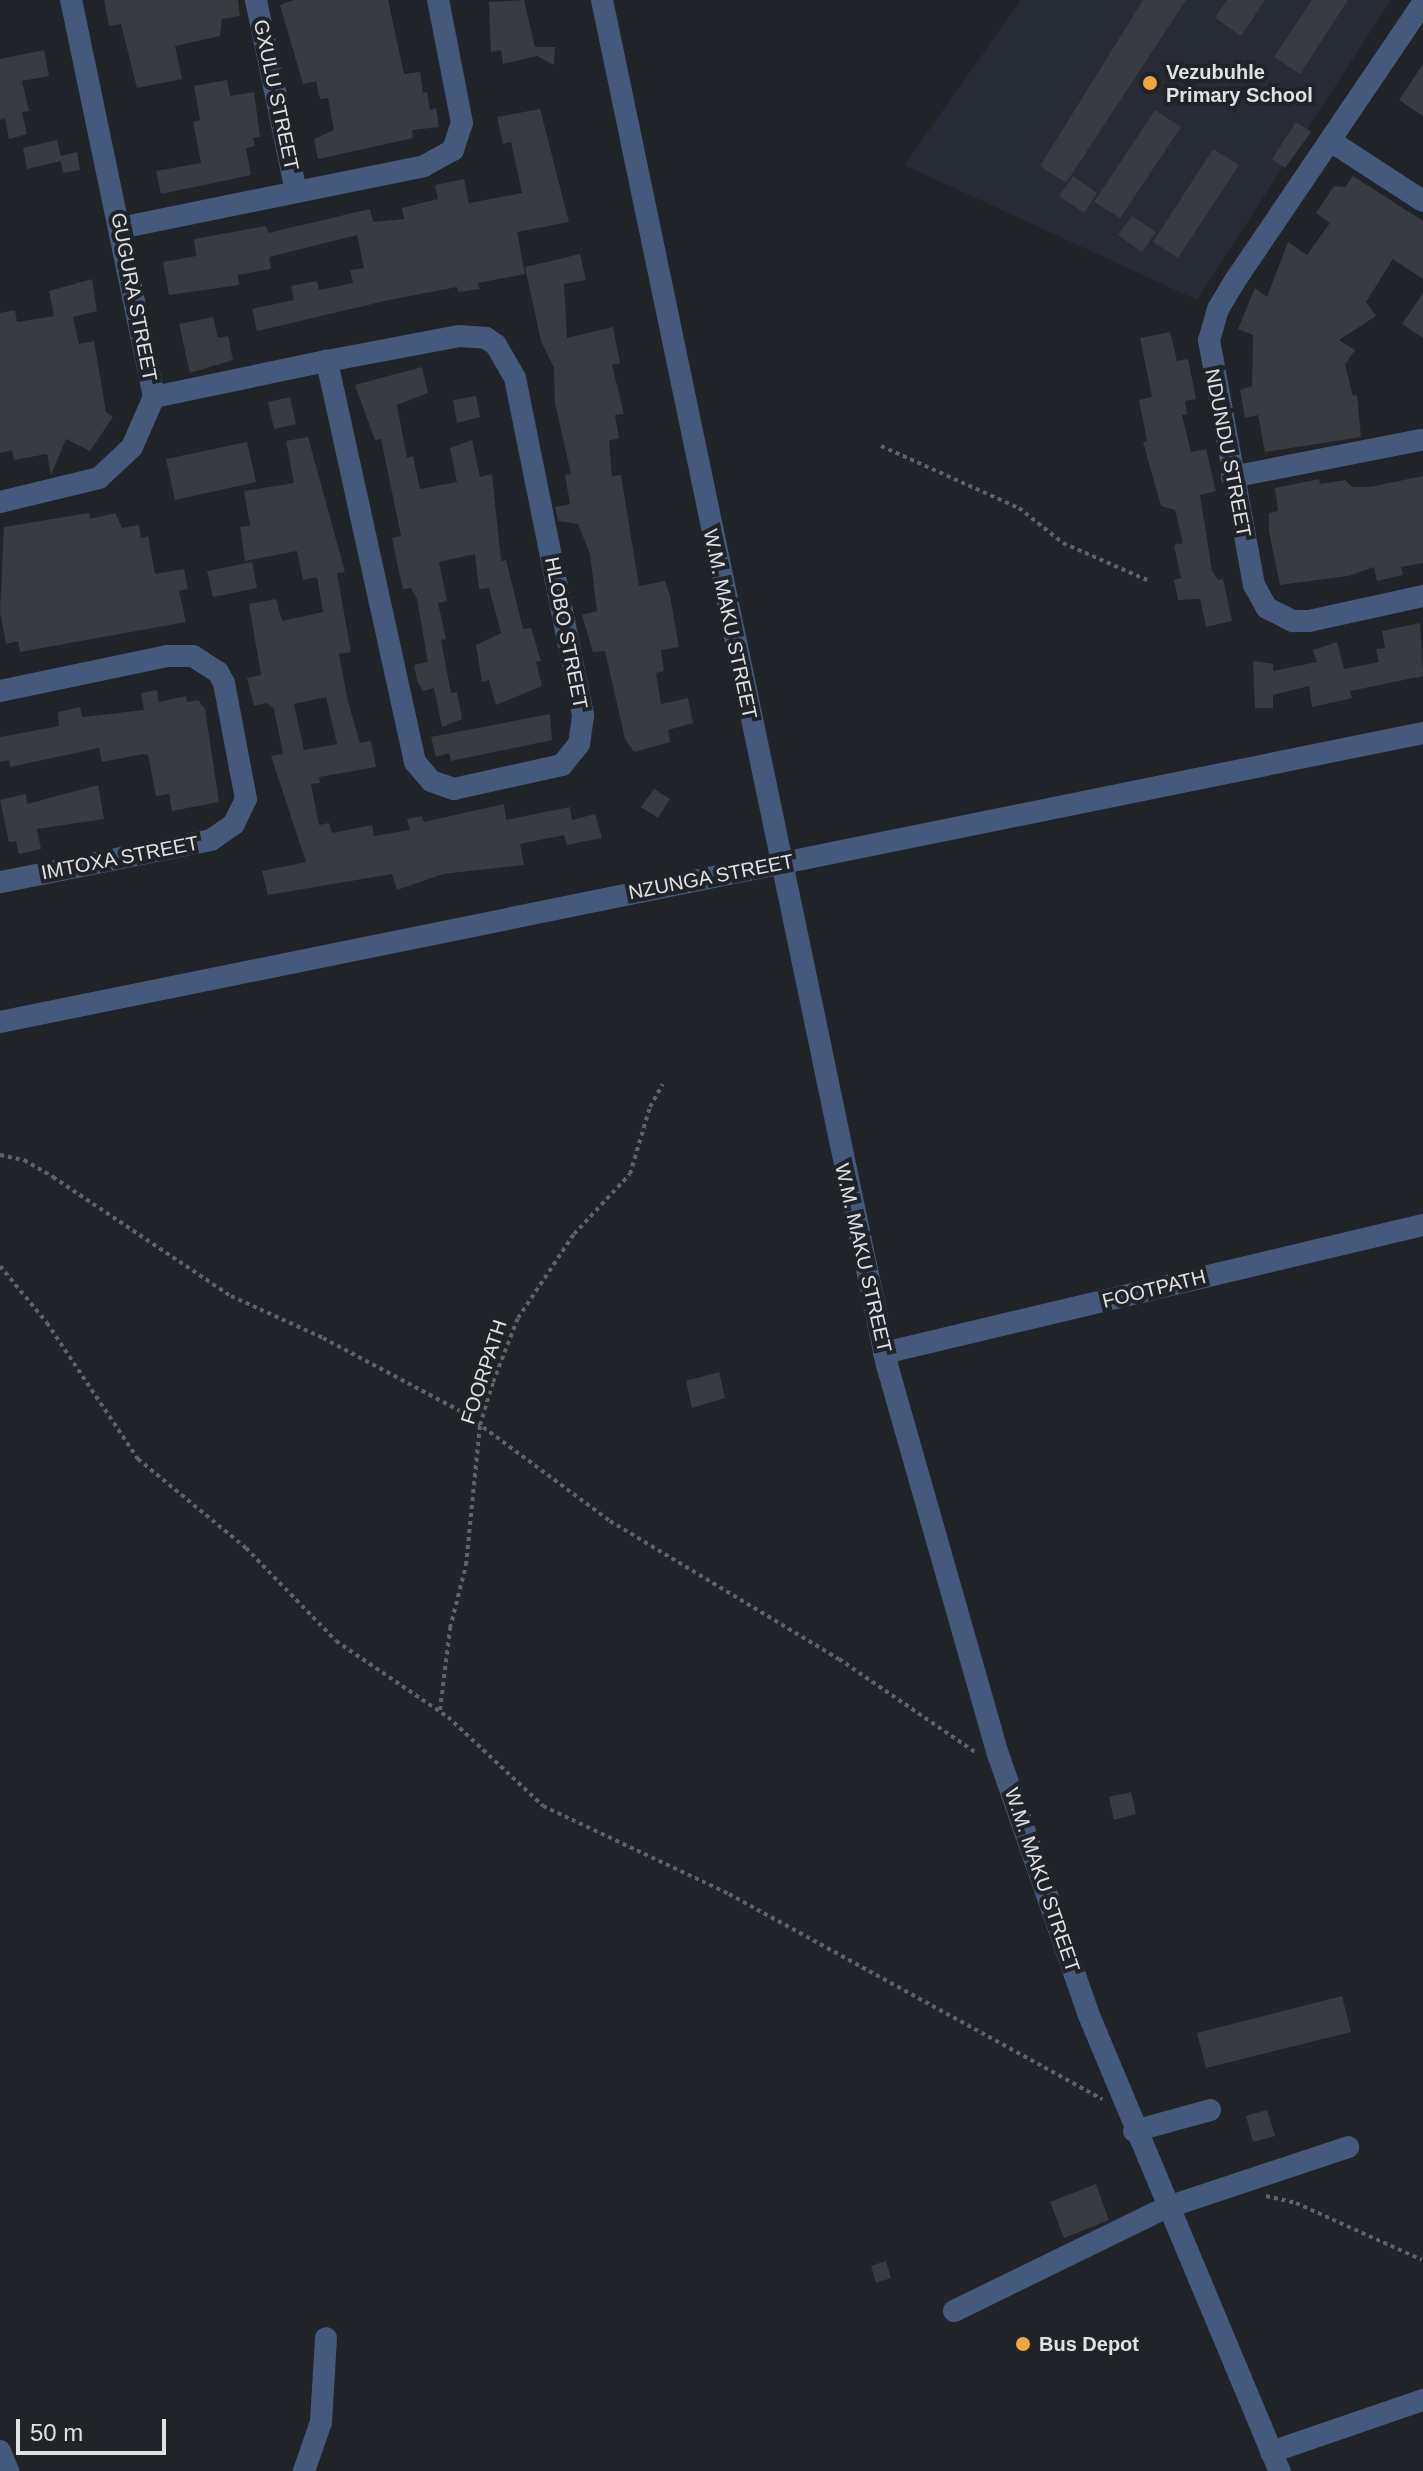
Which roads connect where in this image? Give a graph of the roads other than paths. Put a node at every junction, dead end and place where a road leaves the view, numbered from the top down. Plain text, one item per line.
1 (71, 0) edge
2 (256, 0) edge
3 (438, 0) edge
4 (602, 0) edge
5 (1423, 3) edge
6 (1332, 142) junction
7 (296, 191) junction
8 (1423, 201) edge
9 (120, 228) junction
10 (327, 361) junction
11 (154, 397) junction
12 (1420, 440) dead end
13 (1232, 477) junction
14 (0, 502) edge
15 (1423, 596) edge
16 (0, 691) edge
17 (1423, 733) edge
18 (780, 863) junction
19 (0, 882) edge
20 (0, 1022) edge
21 (1423, 1225) edge
22 (884, 1353) junction
23 (1210, 2110) dead end
24 (1131, 2122) junction
25 (1348, 2147) dead end
26 (1165, 2208) junction
27 (954, 2311) dead end
28 (326, 2338) dead end
29 (1423, 2400) edge
30 (0, 2451) edge
31 (1275, 2461) edge
32 (8, 2471) edge
33 (304, 2471) edge

1 - 9 street, GUGURA STREET
2 - 7 street, GXULU STREET
3 - 7 street, GXULU STREET
4 - 18 street, W.M. MAKU STREET
5 - 6 street, NDUNDU STREET
6 - 8 street
6 - 13 street, NDUNDU STREET
7 - 9 street, GXULU STREET
9 - 11 street, GUGURA STREET
10 - 10 street, HLOBO STREET
10 - 11 street, HLOBO STREET
11 - 14 street, GUGURA STREET
12 - 13 street
13 - 15 street, NDUNDU STREET
16 - 19 street, IMTOXA STREET
17 - 18 street, NZUNGA STREET
18 - 20 street, NZUNGA STREET
18 - 22 street, W.M. MAKU STREET
21 - 22 street, FOOTPATH
22 - 24 street, W.M. MAKU STREET
23 - 24 street
24 - 26 street, W.M. MAKU STREET
25 - 26 street
26 - 27 street
26 - 31 street, W.M. MAKU STREET
28 - 33 street
29 - 31 street
30 - 32 street

